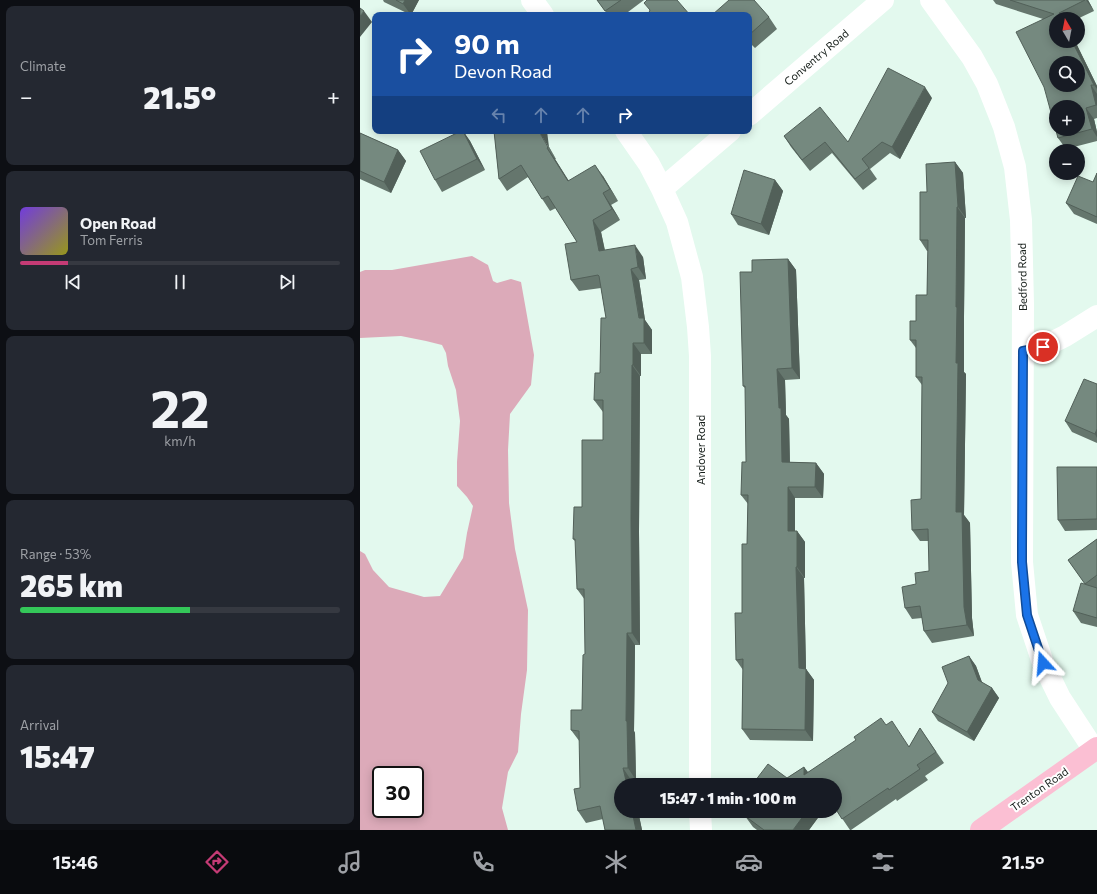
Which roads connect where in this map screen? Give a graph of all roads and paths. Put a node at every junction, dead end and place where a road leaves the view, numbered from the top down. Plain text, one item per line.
1 (883, 0) edge
2 (931, 0) edge
3 (752, 112) edge
4 (628, 134) edge
5 (726, 134) edge
6 (662, 189) junction
7 (1097, 316) edge
8 (1023, 351) junction
9 (1095, 749) edge
10 (700, 778) edge
11 (700, 818) edge
12 (701, 830) edge
13 (981, 830) edge

1 - 3 street, Conventry Road
2 - 8 street, Bedford Road
4 - 6 street, Andover Road
5 - 6 street
6 - 10 street, Andover Road
7 - 8 street
8 - 9 street, Bedford Road
9 - 13 main road, Trenton Road
11 - 12 street

